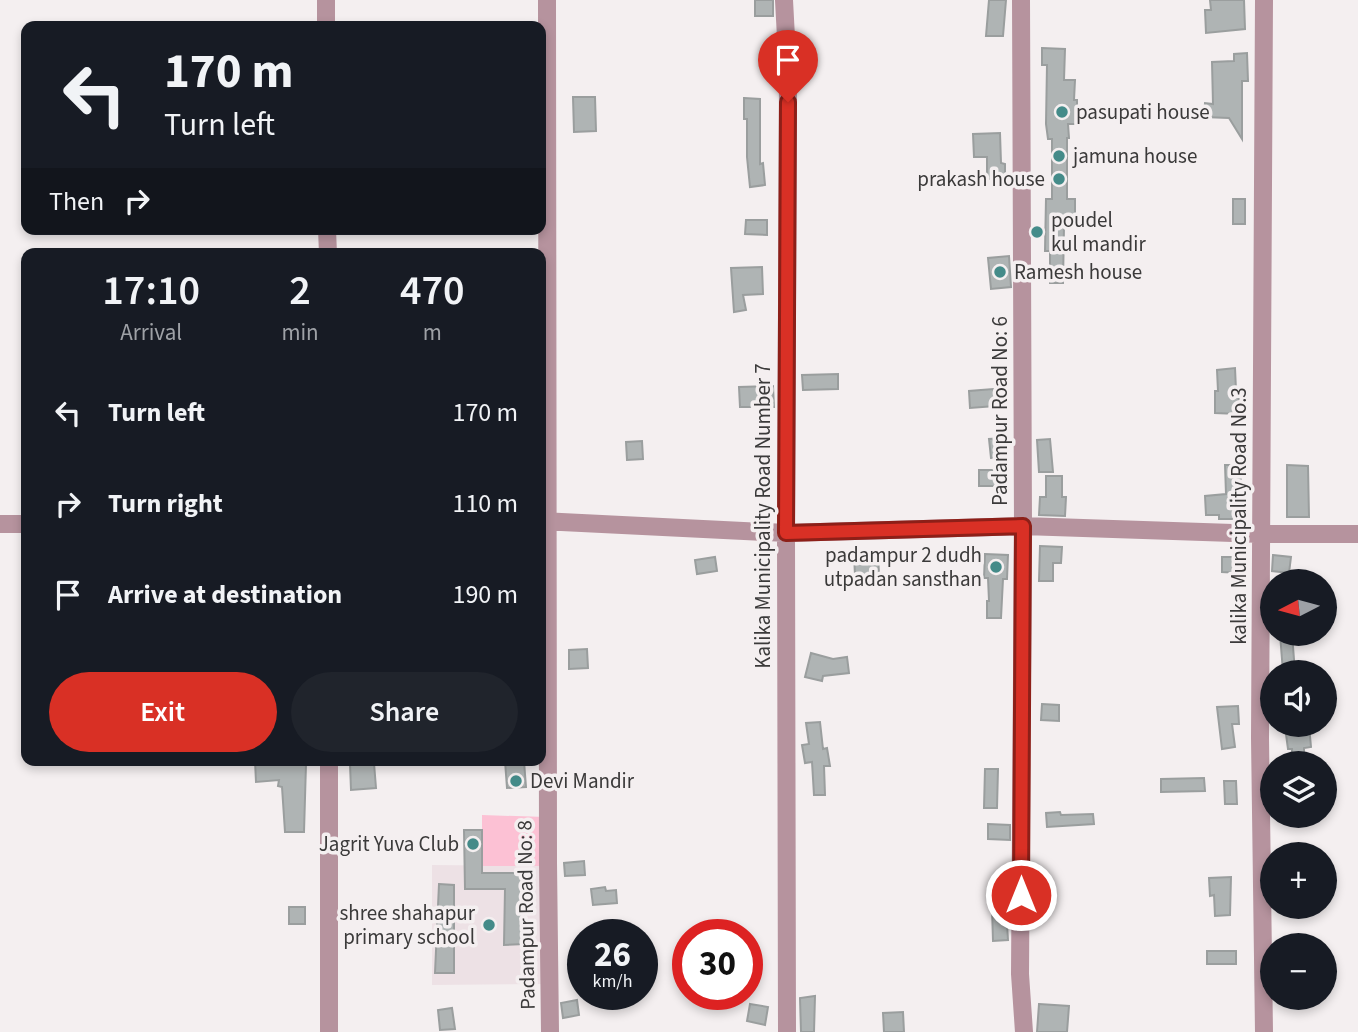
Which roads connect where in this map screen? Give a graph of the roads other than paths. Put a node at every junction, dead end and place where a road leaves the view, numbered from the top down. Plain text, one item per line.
1 (326, 0) edge
2 (547, 0) edge
3 (784, 0) edge
4 (1021, 0) edge
5 (1264, 0) edge
6 (326, 21) edge
7 (546, 174) edge
8 (546, 521) edge
9 (0, 524) edge
10 (21, 524) edge
11 (1023, 526) junction
12 (786, 533) junction
13 (1263, 534) junction
14 (1358, 534) edge
15 (546, 691) edge
16 (329, 766) edge
17 (329, 1032) edge
18 (550, 1032) edge
19 (787, 1032) edge
20 (1024, 1032) edge
21 (1264, 1032) edge

1 - 6 street
2 - 7 street, Padampur Road No: 8
3 - 12 street, Kalika Municipality Road Number 7
4 - 11 street, Padampur Road No: 6
5 - 13 street, kalika Municipality Road No.3
8 - 12 street
9 - 10 street
11 - 12 street
11 - 13 street
11 - 20 street, Padampur Road No: 6
12 - 19 street, Kalika Municipality Road Number 7
13 - 14 street
13 - 21 street, kalika Municipality Road No.3
15 - 18 street, Padampur Road No: 8
16 - 17 street

